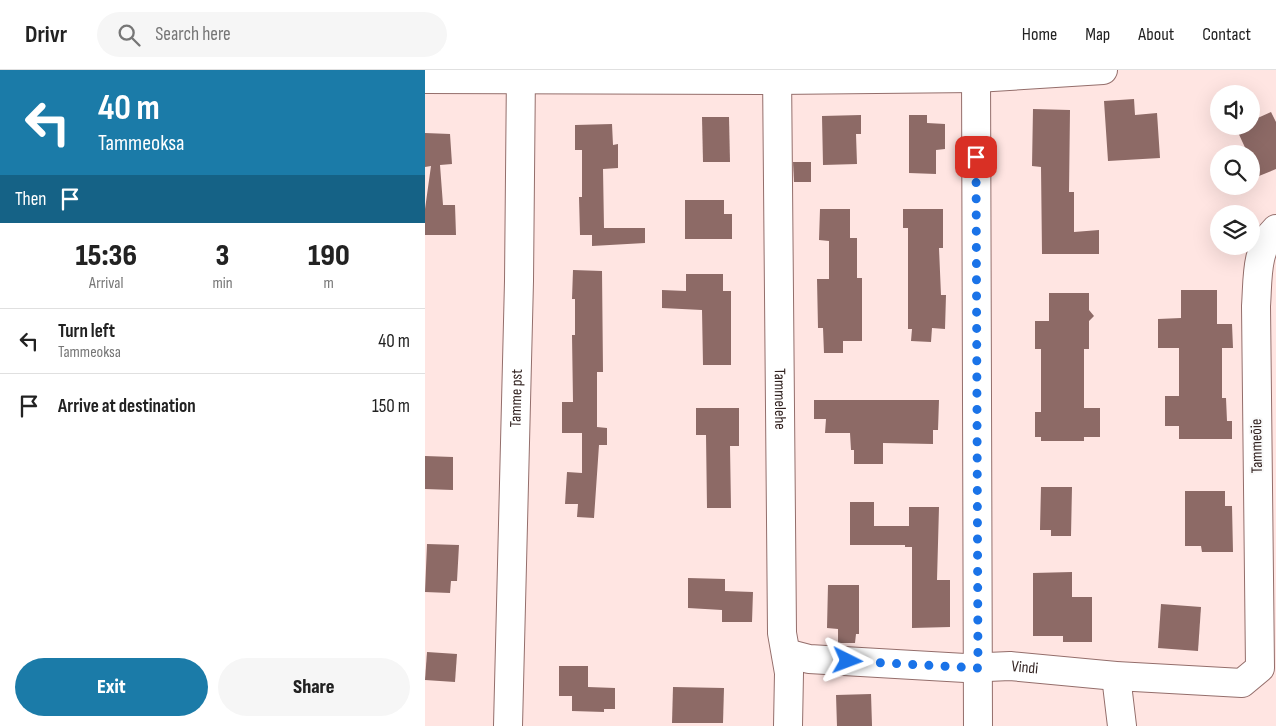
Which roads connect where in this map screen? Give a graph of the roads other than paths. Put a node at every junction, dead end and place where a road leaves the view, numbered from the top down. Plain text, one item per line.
1 (1103, 70) edge
2 (521, 74) edge
3 (976, 74) edge
4 (777, 75) edge
5 (425, 79) edge
6 (1276, 230) edge
7 (785, 653) junction
8 (978, 668) junction
9 (1260, 668) joint
10 (1116, 676) junction
11 (508, 726) edge
12 (788, 726) edge
13 (978, 726) edge
14 (1122, 726) edge

1 - 3 street
2 - 4 street
2 - 5 street
2 - 11 street, Tamme pst
3 - 4 street
3 - 8 street
4 - 7 street, Tammelehe
6 - 9 street, Tammeõie
7 - 8 street, Vindi
7 - 12 street, Tammelehe
8 - 10 street, Vindi
8 - 13 street
9 - 10 street, Vindi
10 - 14 street

